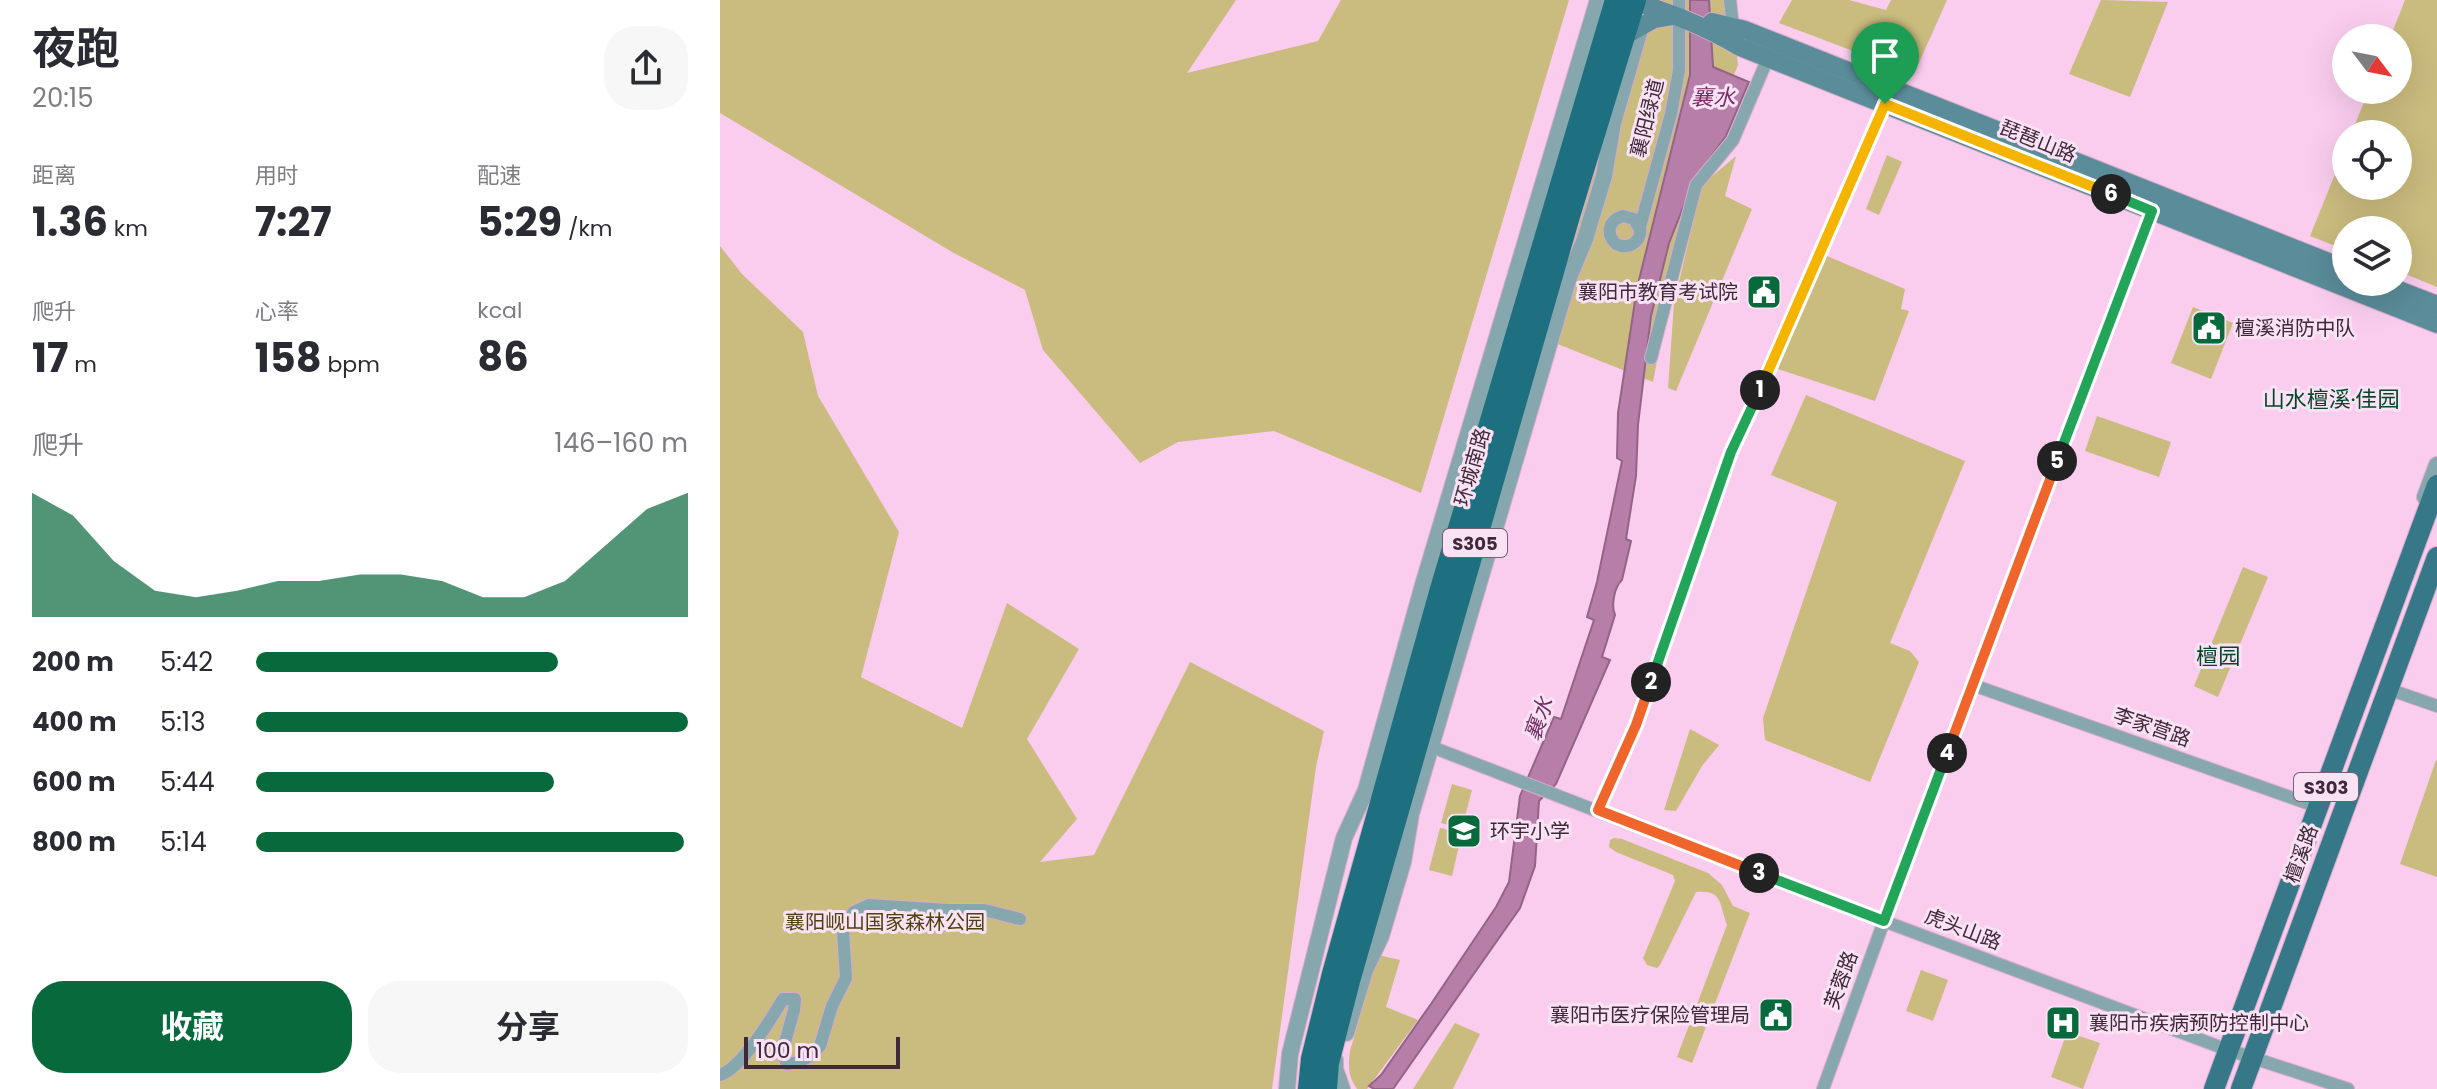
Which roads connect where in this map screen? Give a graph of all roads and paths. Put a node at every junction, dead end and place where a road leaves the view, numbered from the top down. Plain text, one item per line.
1 (1598, 0) edge
2 (1634, 0) edge
3 (1730, 0) edge
4 (1677, 6) edge
5 (1721, 27) junction
6 (1632, 31) junction
7 (1768, 58) junction
8 (1885, 104) junction
9 (2152, 211) junction
10 (1639, 228) dead end
11 (2332, 263) edge
12 (2412, 295) edge
13 (2437, 305) edge
14 (2437, 324) edge
15 (1651, 358) dead end
16 (2437, 465) edge
17 (2437, 485) edge
18 (2437, 557) edge
19 (2437, 582) edge
20 (1973, 685) junction
21 (2392, 690) junction
22 (2437, 706) edge
23 (1408, 738) junction
24 (2314, 805) junction
25 (1598, 810) junction
26 (1020, 919) dead end
27 (1884, 921) junction
28 (2224, 1048) junction
29 (2256, 1059) junction
30 (720, 1075) edge
31 (1331, 1079) edge
32 (1287, 1089) edge
33 (1309, 1089) edge
34 (1342, 1089) edge
35 (1823, 1089) edge
36 (2204, 1089) edge
37 (2214, 1089) edge
38 (2241, 1089) edge
39 (2249, 1089) edge
40 (2348, 1089) edge

1 - 23 street
2 - 4 main road
2 - 6 highway, 环城南路 / S305
2 - 23 highway, 环城南路 / S305
3 - 5 street
4 - 5 main road
4 - 6 main road
4 - 10 street, 襄阳绿道
5 - 7 main road, 琵琶山路
5 - 11 main road, 琵琶山路
6 - 23 highway, 环城南路 / S305
7 - 8 main road, 琵琶山路
7 - 15 street
8 - 9 main road, 琵琶山路
8 - 25 street
9 - 14 main road, 琵琶山路
9 - 20 street, 芙蓉路
12 - 13 main road
16 - 24 street
17 - 24 main road, 檀溪路 / S303
18 - 21 main road, 檀溪路 / S303
19 - 21 street
20 - 24 street, 李家营路
20 - 27 street, 芙蓉路
21 - 22 street
21 - 29 main road, 檀溪路 / S303
23 - 25 street, 虎头山路
23 - 31 highway, 环城南路 / S305
23 - 31 street
23 - 32 street
23 - 33 highway, 环城南路 / S305
24 - 28 main road, 檀溪路 / S303
25 - 27 street, 虎头山路
26 - 30 street
27 - 28 street, 虎头山路
27 - 35 street, 芙蓉路
28 - 29 street, 虎头山路
28 - 36 street
28 - 37 main road, 檀溪路 / S303
29 - 38 main road, 檀溪路 / S303
29 - 39 street
29 - 40 street, 虎头山路
31 - 34 street

